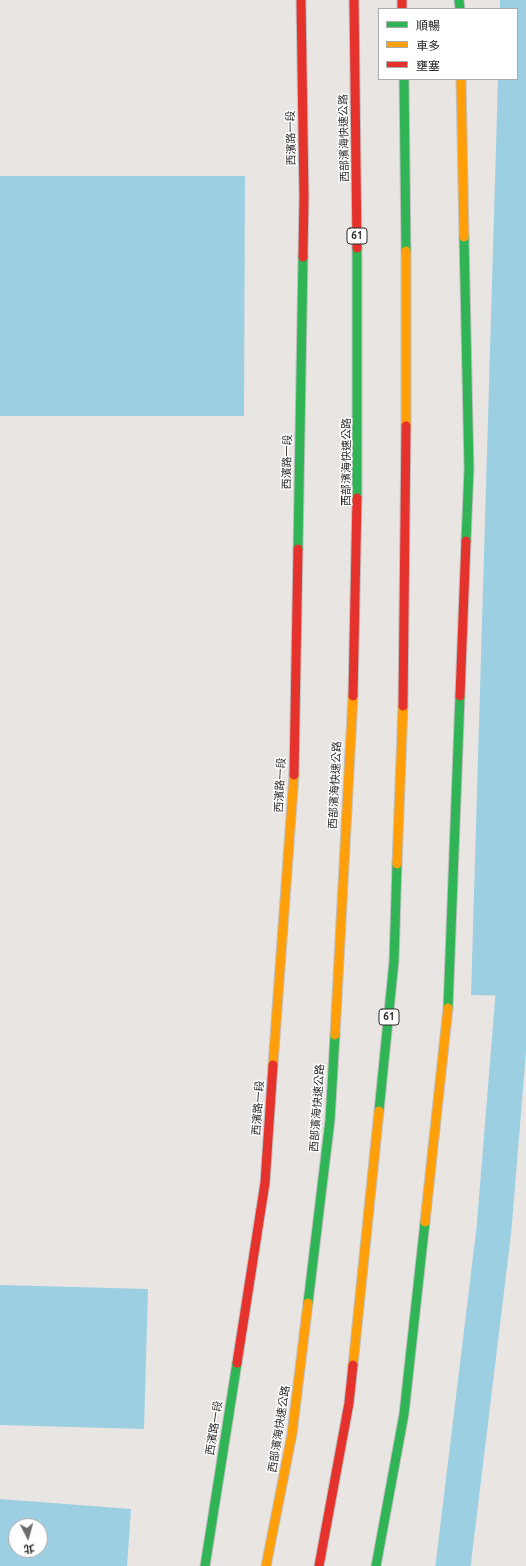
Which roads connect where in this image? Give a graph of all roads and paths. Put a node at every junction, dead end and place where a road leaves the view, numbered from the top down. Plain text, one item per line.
1 (301, 0) edge
2 (354, 0) edge
3 (404, 80) edge
4 (461, 80) edge
5 (204, 1566) edge
6 (266, 1566) edge
7 (319, 1566) edge
8 (376, 1566) edge

1 - 5 main road, 西濱路一段
2 - 6 main road, 西部濱海快速公路 / 61
3 - 7 main road, 61
4 - 8 main road

